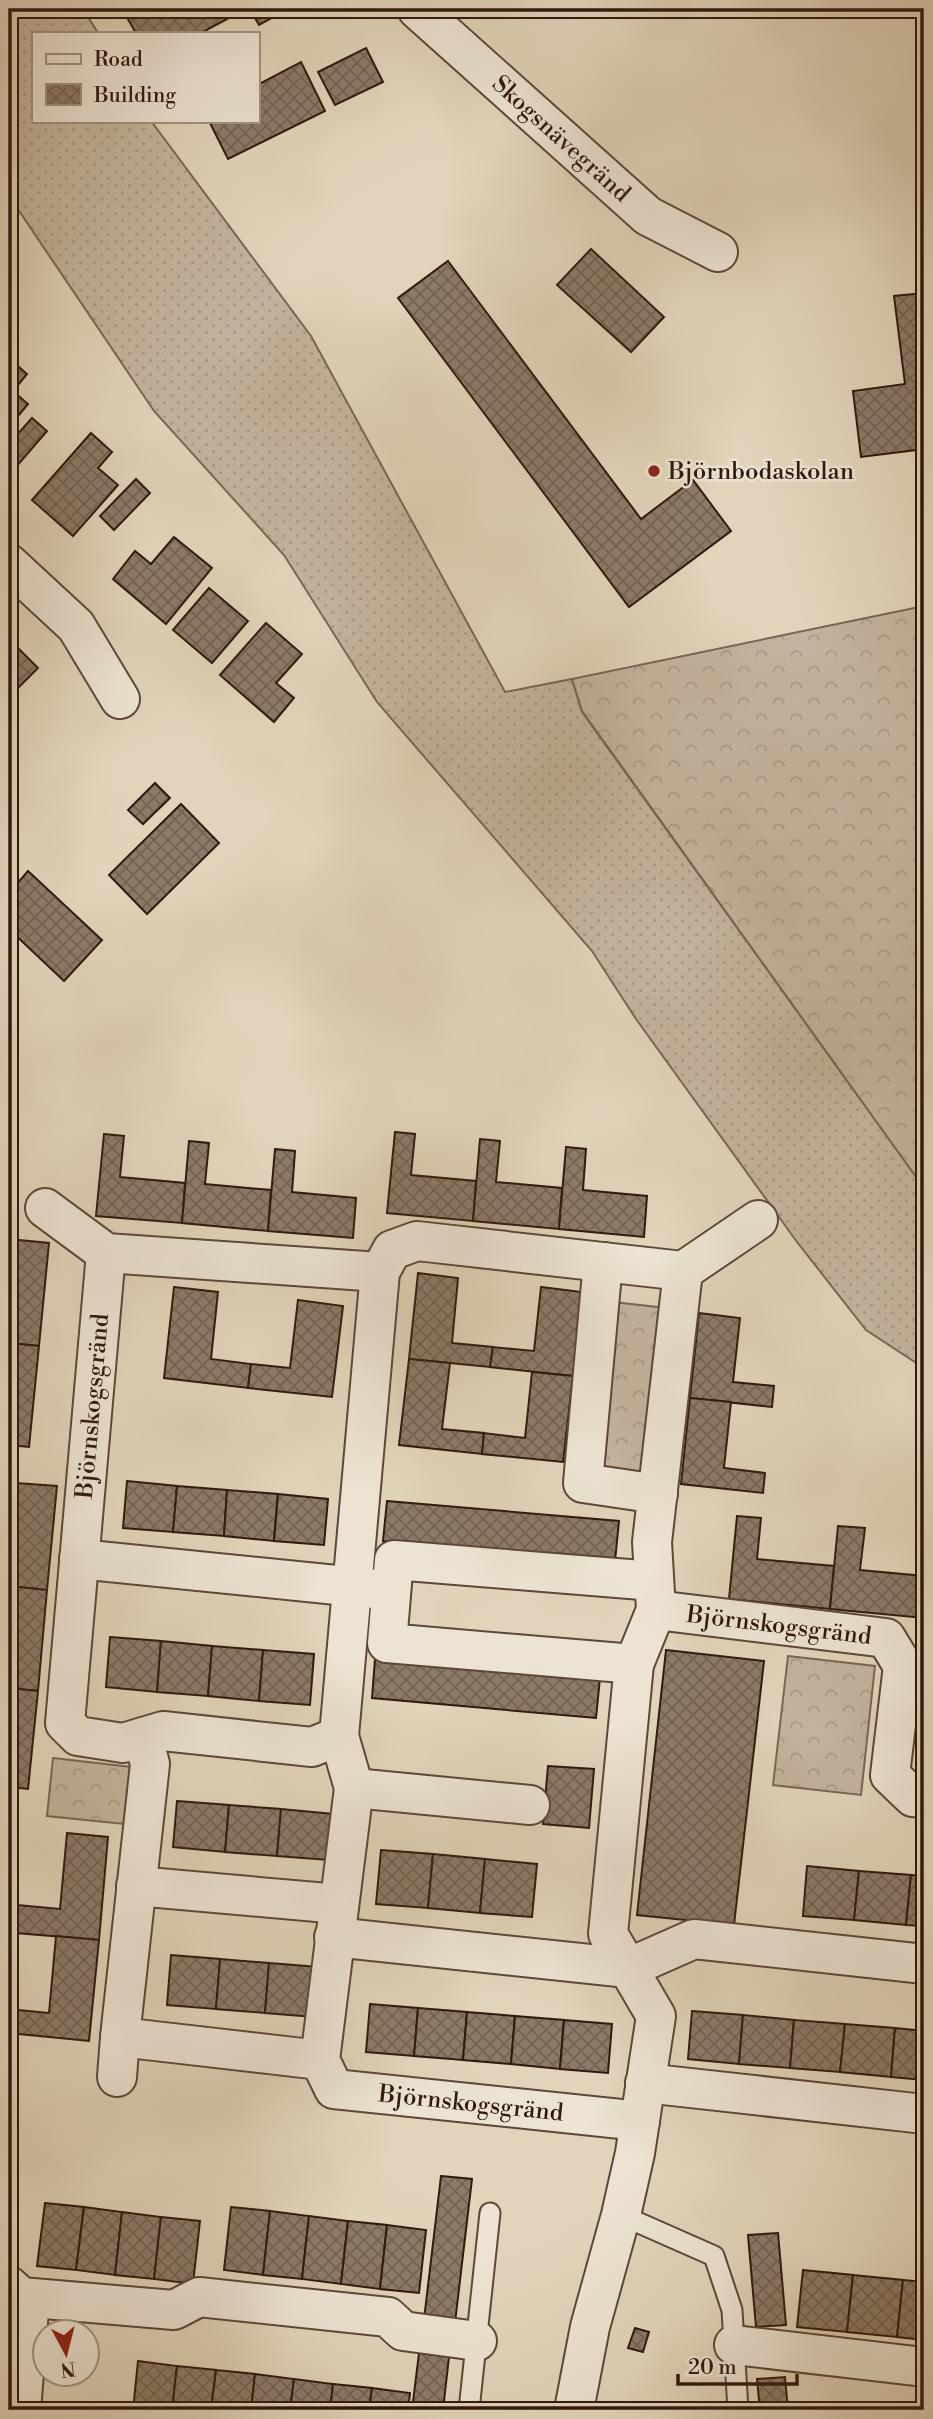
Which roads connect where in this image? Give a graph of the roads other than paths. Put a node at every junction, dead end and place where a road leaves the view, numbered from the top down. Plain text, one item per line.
1 (417, 9) edge
2 (719, 252) dead end
3 (9, 564) edge
4 (120, 699) dead end
5 (45, 1209) dead end
6 (758, 1220) dead end
7 (106, 1253) junction
8 (603, 1262) junction
9 (683, 1271) junction
10 (380, 1272) junction
11 (658, 1494) junction
12 (79, 1559) junction
13 (352, 1587) junction
14 (392, 1591) junction
15 (655, 1596) junction
16 (634, 1664) junction
17 (339, 1736) junction
18 (143, 1737) junction
19 (354, 1788) junction
20 (924, 1798) edge
21 (530, 1805) dead end
22 (136, 1886) junction
23 (336, 1921) junction
24 (924, 1964) edge
25 (628, 1968) junction
26 (120, 2037) junction
27 (320, 2060) junction
28 (117, 2077) dead end
29 (645, 2084) junction
30 (924, 2114) edge
31 (640, 2121) junction
32 (490, 2213) dead end
33 (621, 2215) junction
34 (19, 2292) edge
35 (477, 2341) junction
36 (734, 2344) junction
37 (924, 2367) edge
38 (21, 2410) edge
39 (469, 2410) edge
40 (574, 2410) edge
41 (738, 2410) edge

1 - 2 street, Skogsnävegränd
3 - 4 street
5 - 7 street
6 - 9 street
7 - 10 street
7 - 12 street, Björnskogsgränd
8 - 9 street
8 - 10 street
8 - 11 street
9 - 11 street, Björnskogsgränd
10 - 13 street
11 - 15 street, Björnskogsgränd
12 - 13 street
12 - 18 street, Björnskogsgränd
13 - 14 street
13 - 17 street
14 - 15 street, Björnskogsgränd
14 - 16 street, Björnskogsgränd
15 - 16 street, Björnskogsgränd
15 - 20 street, Björnskogsgränd
16 - 25 street, Björnskogsgränd
17 - 18 street, Björnskogsgränd
17 - 19 street
18 - 22 street
19 - 21 street
19 - 23 street
22 - 23 street
22 - 26 street
23 - 25 street
23 - 27 street
24 - 25 street
25 - 29 street, Björnskogsgränd
26 - 27 street
26 - 28 street
27 - 31 street, Björnskogsgränd
29 - 30 street
29 - 31 street, Björnskogsgränd
31 - 33 street, Björnskogsgränd
32 - 35 lane
33 - 36 lane
33 - 40 street, Björnskogsgränd
34 - 35 street
34 - 38 street
35 - 39 lane
36 - 37 street
36 - 41 lane

